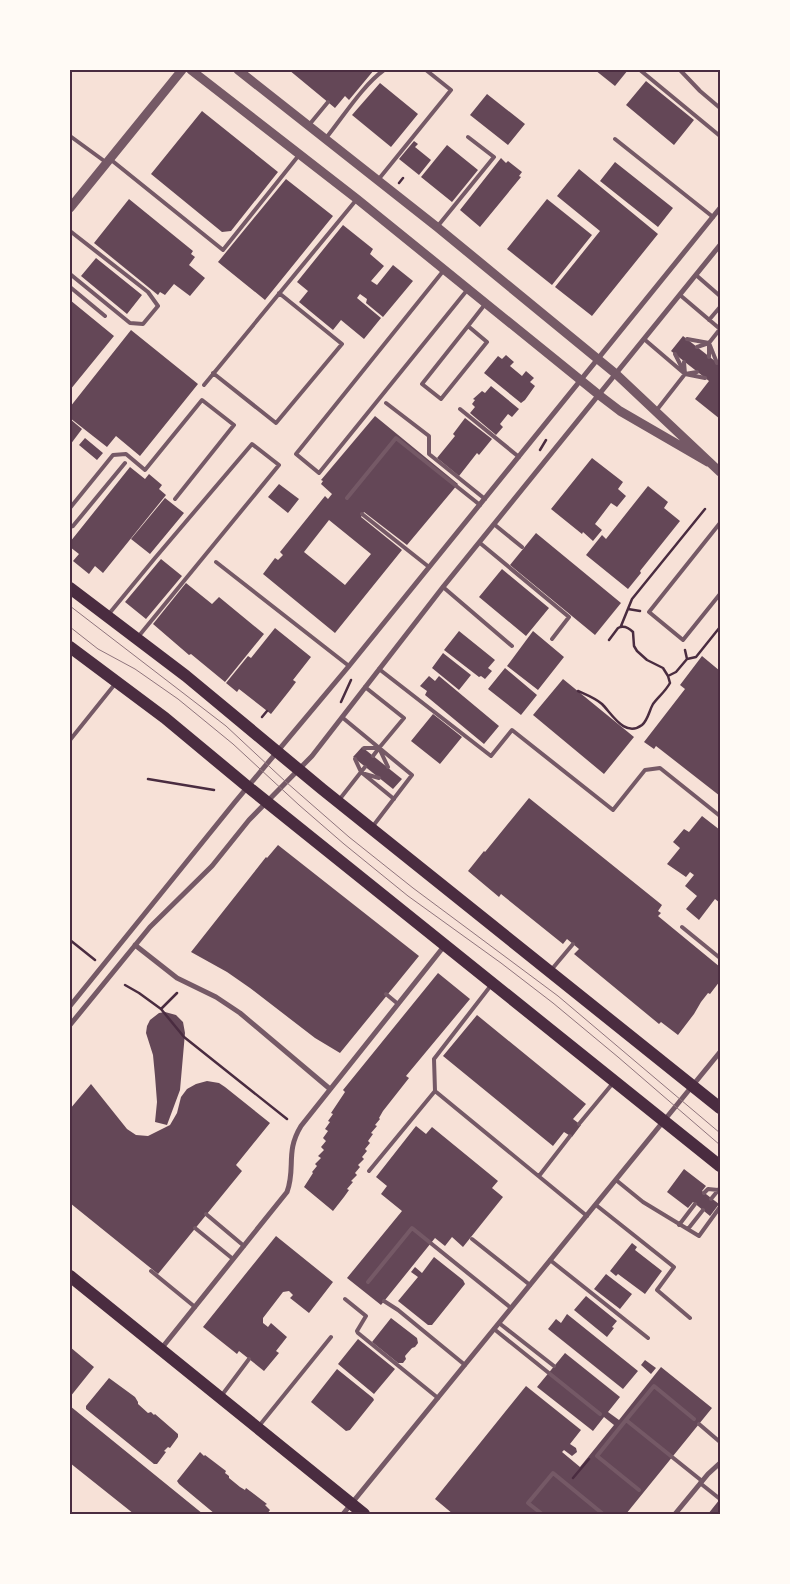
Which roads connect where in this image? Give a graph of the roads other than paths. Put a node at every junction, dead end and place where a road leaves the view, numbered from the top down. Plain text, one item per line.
1 (182, 70) edge
2 (191, 70) edge
3 (238, 70) edge
4 (384, 70) edge
5 (426, 70) edge
6 (640, 70) edge
7 (680, 70) edge
8 (328, 102) dead end
9 (720, 108) edge
10 (309, 125) junction
11 (70, 136) edge
12 (720, 136) edge
13 (468, 137) dead end
14 (326, 138) junction
15 (615, 139) dead end
16 (299, 155) junction
17 (108, 161) junction
18 (378, 180) junction
19 (357, 199) junction
20 (70, 208) edge
21 (720, 208) edge
22 (713, 217) junction
23 (437, 227) junction
24 (70, 231) edge
25 (720, 245) edge
26 (444, 270) junction
27 (70, 274) edge
28 (696, 275) junction
29 (70, 287) edge
30 (468, 289) junction
31 (279, 293) junction
32 (680, 295) junction
33 (720, 296) edge
34 (486, 303) junction
35 (720, 308) edge
36 (106, 316) dead end
37 (709, 320) junction
38 (468, 326) junction
39 (720, 329) edge
40 (644, 339) junction
41 (687, 339) dead end
42 (709, 343) junction
43 (696, 347) dead end
44 (675, 354) dead end
45 (709, 357) dead end
46 (598, 359) junction
47 (684, 362) dead end
48 (717, 363) dead end
49 (698, 372) dead end
50 (213, 373) junction
51 (616, 374) junction
52 (685, 374) junction
53 (705, 378) dead end
54 (581, 380) junction
55 (204, 385) dead end
56 (599, 395) junction
57 (386, 403) dead end
58 (460, 409) dead end
59 (656, 411) junction
60 (519, 457) junction
61 (708, 462) junction
62 (125, 463) dead end
63 (720, 472) edge
64 (175, 498) dead end
65 (347, 498) dead end
66 (485, 499) junction
67 (480, 505) junction
68 (70, 508) edge
69 (362, 514) dead end
70 (720, 523) edge
71 (495, 525) junction
72 (70, 526) edge
73 (480, 543) junction
74 (522, 547) dead end
75 (216, 562) dead end
76 (429, 567) junction
77 (70, 588) edge
78 (443, 588) junction
79 (720, 594) edge
80 (107, 617) junction
81 (137, 639) junction
82 (552, 639) dead end
83 (512, 646) dead end
84 (70, 647) edge
85 (349, 666) junction
86 (379, 669) junction
87 (116, 682) junction
88 (365, 687) junction
89 (343, 718) junction
90 (70, 740) edge
91 (364, 748) dead end
92 (379, 748) junction
93 (277, 752) junction
94 (373, 756) dead end
95 (356, 759) dead end
96 (365, 767) dead end
97 (388, 768) dead end
98 (298, 770) junction
99 (361, 772) junction
100 (379, 778) dead end
101 (248, 787) junction
102 (394, 799) junction
103 (267, 802) junction
104 (338, 802) junction
105 (720, 816) edge
106 (372, 828) junction
107 (682, 927) dead end
108 (573, 944) dead end
109 (135, 945) junction
110 (446, 945) junction
111 (720, 958) edge
112 (550, 972) junction
113 (493, 982) junction
114 (386, 994) dead end
115 (398, 1004) junction
116 (70, 1006) edge
117 (70, 1025) edge
118 (720, 1052) edge
119 (614, 1081) junction
120 (693, 1086) junction
121 (330, 1089) junction
122 (435, 1091) junction
123 (720, 1108) edge
124 (664, 1121) junction
125 (579, 1124) dead end
126 (570, 1136) dead end
127 (720, 1166) edge
128 (369, 1171) dead end
129 (538, 1176) junction
130 (616, 1180) junction
131 (719, 1191) edge
132 (704, 1193) dead end
133 (712, 1199) dead end
134 (596, 1204) junction
135 (696, 1204) dead end
136 (720, 1207) edge
137 (703, 1210) dead end
138 (206, 1214) dead end
139 (586, 1216) junction
140 (680, 1225) junction
141 (195, 1228) dead end
142 (688, 1229) junction
143 (472, 1239) dead end
144 (244, 1246) junction
145 (233, 1259) junction
146 (550, 1260) junction
147 (151, 1271) dead end
148 (70, 1276) edge
149 (368, 1282) dead end
150 (530, 1285) junction
151 (345, 1299) dead end
152 (384, 1301) dead end
153 (195, 1306) junction
154 (512, 1308) junction
155 (690, 1318) dead end
156 (499, 1323) junction
157 (494, 1330) junction
158 (331, 1336) dead end
159 (648, 1338) dead end
160 (161, 1349) junction
161 (249, 1359) dead end
162 (465, 1365) junction
163 (554, 1366) dead end
164 (220, 1397) junction
165 (438, 1398) junction
166 (600, 1414) dead end
167 (694, 1419) dead end
168 (626, 1420) junction
169 (699, 1424) dead end
170 (258, 1428) junction
171 (720, 1442) edge
172 (720, 1463) edge
173 (701, 1482) junction
174 (639, 1490) dead end
175 (720, 1499) edge
176 (352, 1504) junction
177 (343, 1514) edge
178 (364, 1514) edge
179 (542, 1514) edge
180 (603, 1514) edge
181 (675, 1514) edge

1 - 17 street
2 - 16 street
3 - 10 street
4 - 14 lane
5 - 18 lane
6 - 12 lane
7 - 9 lane
8 - 10 lane
10 - 14 street
11 - 17 lane
13 - 23 lane
14 - 18 street
15 - 22 lane
16 - 17 lane
16 - 19 street
17 - 20 street
18 - 23 street
19 - 26 street
19 - 31 lane
21 - 22 street
22 - 46 street
23 - 46 street
24 - 27 lane
25 - 28 street
26 - 30 street
26 - 30 lane
28 - 32 street
28 - 33 lane
29 - 36 lane
30 - 34 street
31 - 50 lane
31 - 50 lane
32 - 37 lane
32 - 40 street
34 - 38 lane
34 - 54 street
35 - 37 lane
37 - 39 lane
38 - 38 lane
39 - 42 lane
40 - 51 street
40 - 52 lane
41 - 42 lane
42 - 43 lane
42 - 45 lane
42 - 48 lane
44 - 52 lane
46 - 51 street
46 - 54 street
47 - 52 lane
49 - 52 lane
50 - 55 lane
51 - 56 street
51 - 59 street
52 - 53 lane
52 - 59 lane
54 - 56 street
54 - 60 street
56 - 61 street
56 - 71 street
57 - 66 lane
58 - 60 lane
59 - 61 street
60 - 66 street
61 - 63 street
62 - 72 lane
64 - 68 lane
65 - 67 lane
66 - 67 street
67 - 76 street
69 - 76 lane
70 - 79 lane
71 - 73 street
71 - 74 lane
73 - 78 street
73 - 82 lane
75 - 85 lane
76 - 85 street
77 - 80 main road
78 - 83 lane
78 - 86 street
80 - 81 main road
80 - 81 lane
81 - 93 main road
84 - 87 main road
85 - 93 street
86 - 88 street
86 - 105 lane
87 - 90 lane
87 - 101 main road
88 - 89 street
88 - 92 lane
89 - 92 lane
89 - 98 street
91 - 92 lane
92 - 94 lane
92 - 97 lane
92 - 102 lane
93 - 98 main road
93 - 101 street
95 - 99 lane
96 - 99 lane
98 - 103 street
98 - 104 main road
99 - 100 lane
99 - 102 lane
99 - 104 lane
101 - 103 main road
101 - 116 street
102 - 106 lane
103 - 109 street
103 - 110 main road
104 - 106 main road
106 - 112 main road
107 - 111 lane
108 - 112 lane
109 - 117 street
109 - 121 street
110 - 113 main road
110 - 115 street
112 - 120 main road
113 - 119 main road
113 - 122 lane
114 - 115 lane
115 - 121 street
118 - 120 street
119 - 124 main road
119 - 125 lane
120 - 123 main road
120 - 124 street
121 - 144 street
122 - 128 lane
122 - 129 lane
124 - 127 main road
124 - 130 street
126 - 129 lane
129 - 139 lane
130 - 134 street
130 - 140 lane
131 - 132 lane
131 - 133 lane
134 - 139 street
134 - 155 lane
135 - 140 lane
136 - 142 lane
137 - 142 lane
138 - 144 lane
139 - 146 street
140 - 142 lane
141 - 145 lane
143 - 150 lane
144 - 145 street
145 - 153 street
146 - 150 street
146 - 159 lane
147 - 153 lane
148 - 160 main road
149 - 154 lane
150 - 154 street
151 - 165 lane
152 - 162 lane
153 - 160 street
154 - 156 street
156 - 157 street
156 - 163 lane
157 - 162 street
157 - 166 lane
158 - 170 lane
160 - 164 main road
161 - 164 lane
162 - 165 street
164 - 170 main road
165 - 176 street
167 - 168 lane
168 - 173 lane
168 - 174 lane
169 - 171 lane
170 - 176 main road
172 - 173 street
173 - 175 lane
173 - 181 street
176 - 177 street
176 - 178 main road
179 - 180 lane

